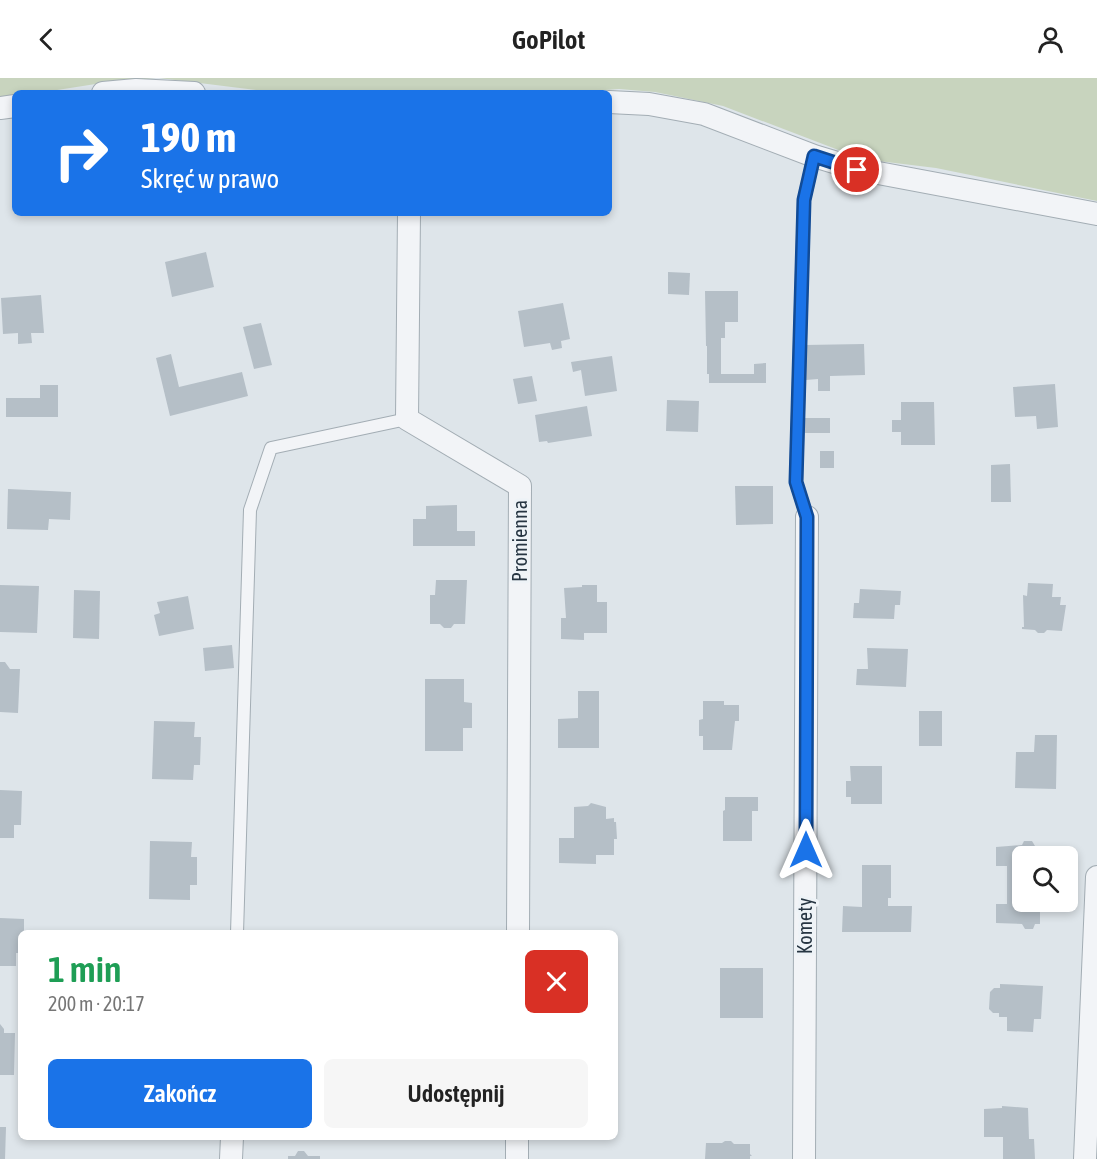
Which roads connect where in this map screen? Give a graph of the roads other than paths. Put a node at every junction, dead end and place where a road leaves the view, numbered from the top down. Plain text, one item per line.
1 (612, 102) edge
2 (814, 156) junction
3 (1097, 214) edge
4 (409, 216) edge
5 (407, 419) junction
6 (807, 517) joint
7 (1097, 877) edge
8 (237, 930) edge
9 (518, 930) edge
10 (232, 1140) edge
11 (517, 1140) edge
12 (231, 1159) edge
13 (517, 1159) edge
14 (804, 1159) edge
15 (1085, 1159) edge

1 - 2 street
2 - 3 street
2 - 6 lane, Komety
4 - 5 street
5 - 8 lane
5 - 9 street, Promienna
6 - 14 street, Komety
7 - 15 street
10 - 12 street
11 - 13 street

